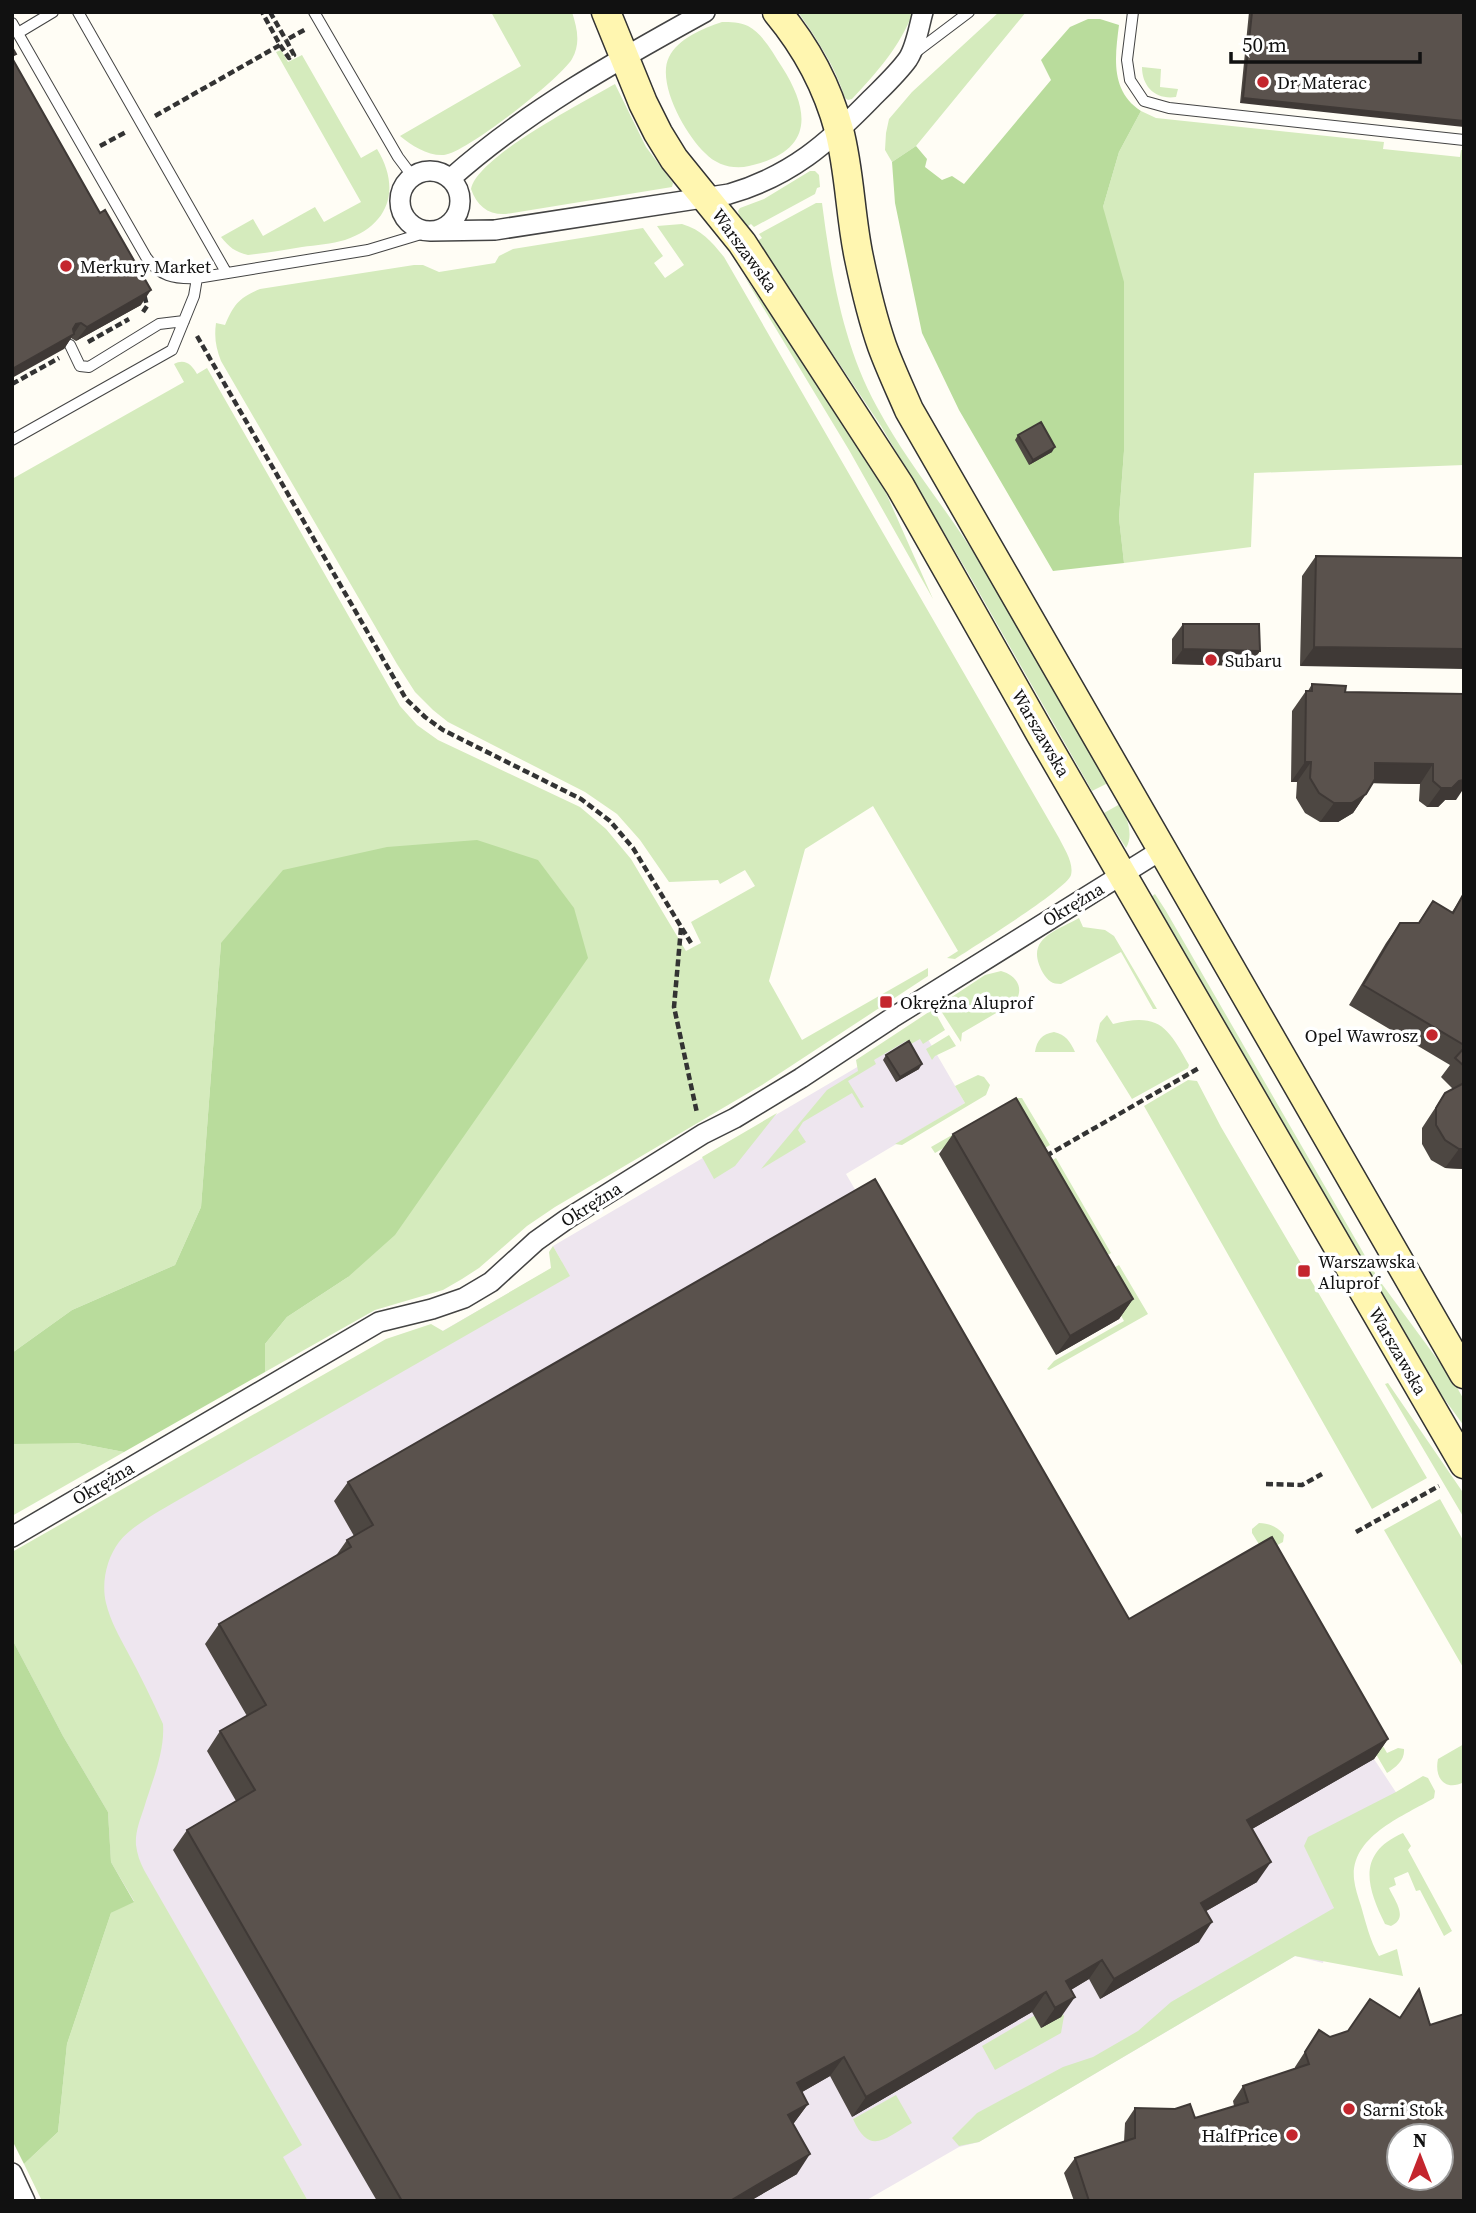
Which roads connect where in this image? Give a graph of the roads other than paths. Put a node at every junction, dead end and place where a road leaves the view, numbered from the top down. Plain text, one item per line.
1 (53, 12) edge
2 (78, 12) edge
3 (606, 12) edge
4 (705, 12) edge
5 (777, 12) edge
6 (923, 12) edge
7 (969, 12) edge
8 (1133, 12) edge
9 (317, 17) edge
10 (12, 23) edge
11 (18, 33) junction
12 (910, 57) junction
13 (624, 58) junction
14 (840, 131) junction
15 (1464, 140) edge
16 (413, 177) junction
17 (450, 178) junction
18 (706, 197) junction
19 (431, 231) junction
20 (226, 272) junction
21 (197, 278) junction
22 (184, 321) junction
23 (71, 348) edge
24 (12, 440) edge
25 (1163, 849) junction
26 (1123, 874) junction
27 (1464, 1374) edge
28 (1464, 1464) edge
29 (12, 1537) edge
30 (12, 2173) edge
31 (25, 2201) edge

1 - 11 lane
2 - 20 lane
3 - 13 main road, Warszawska
4 - 13 street
5 - 14 main road
6 - 12 street
7 - 12 lane
8 - 15 lane
9 - 16 lane
10 - 11 lane
11 - 21 lane
12 - 14 street
13 - 17 street
13 - 18 main road, Warszawska
14 - 18 street
14 - 25 main road
16 - 17 street
16 - 19 street
17 - 19 street
18 - 19 street
18 - 26 main road, Warszawska
19 - 20 lane
20 - 21 lane
21 - 22 lane
22 - 23 lane
22 - 24 lane
25 - 26 street, Okrężna
25 - 27 main road
26 - 28 main road, Warszawska
26 - 29 street, Okrężna
30 - 31 street

